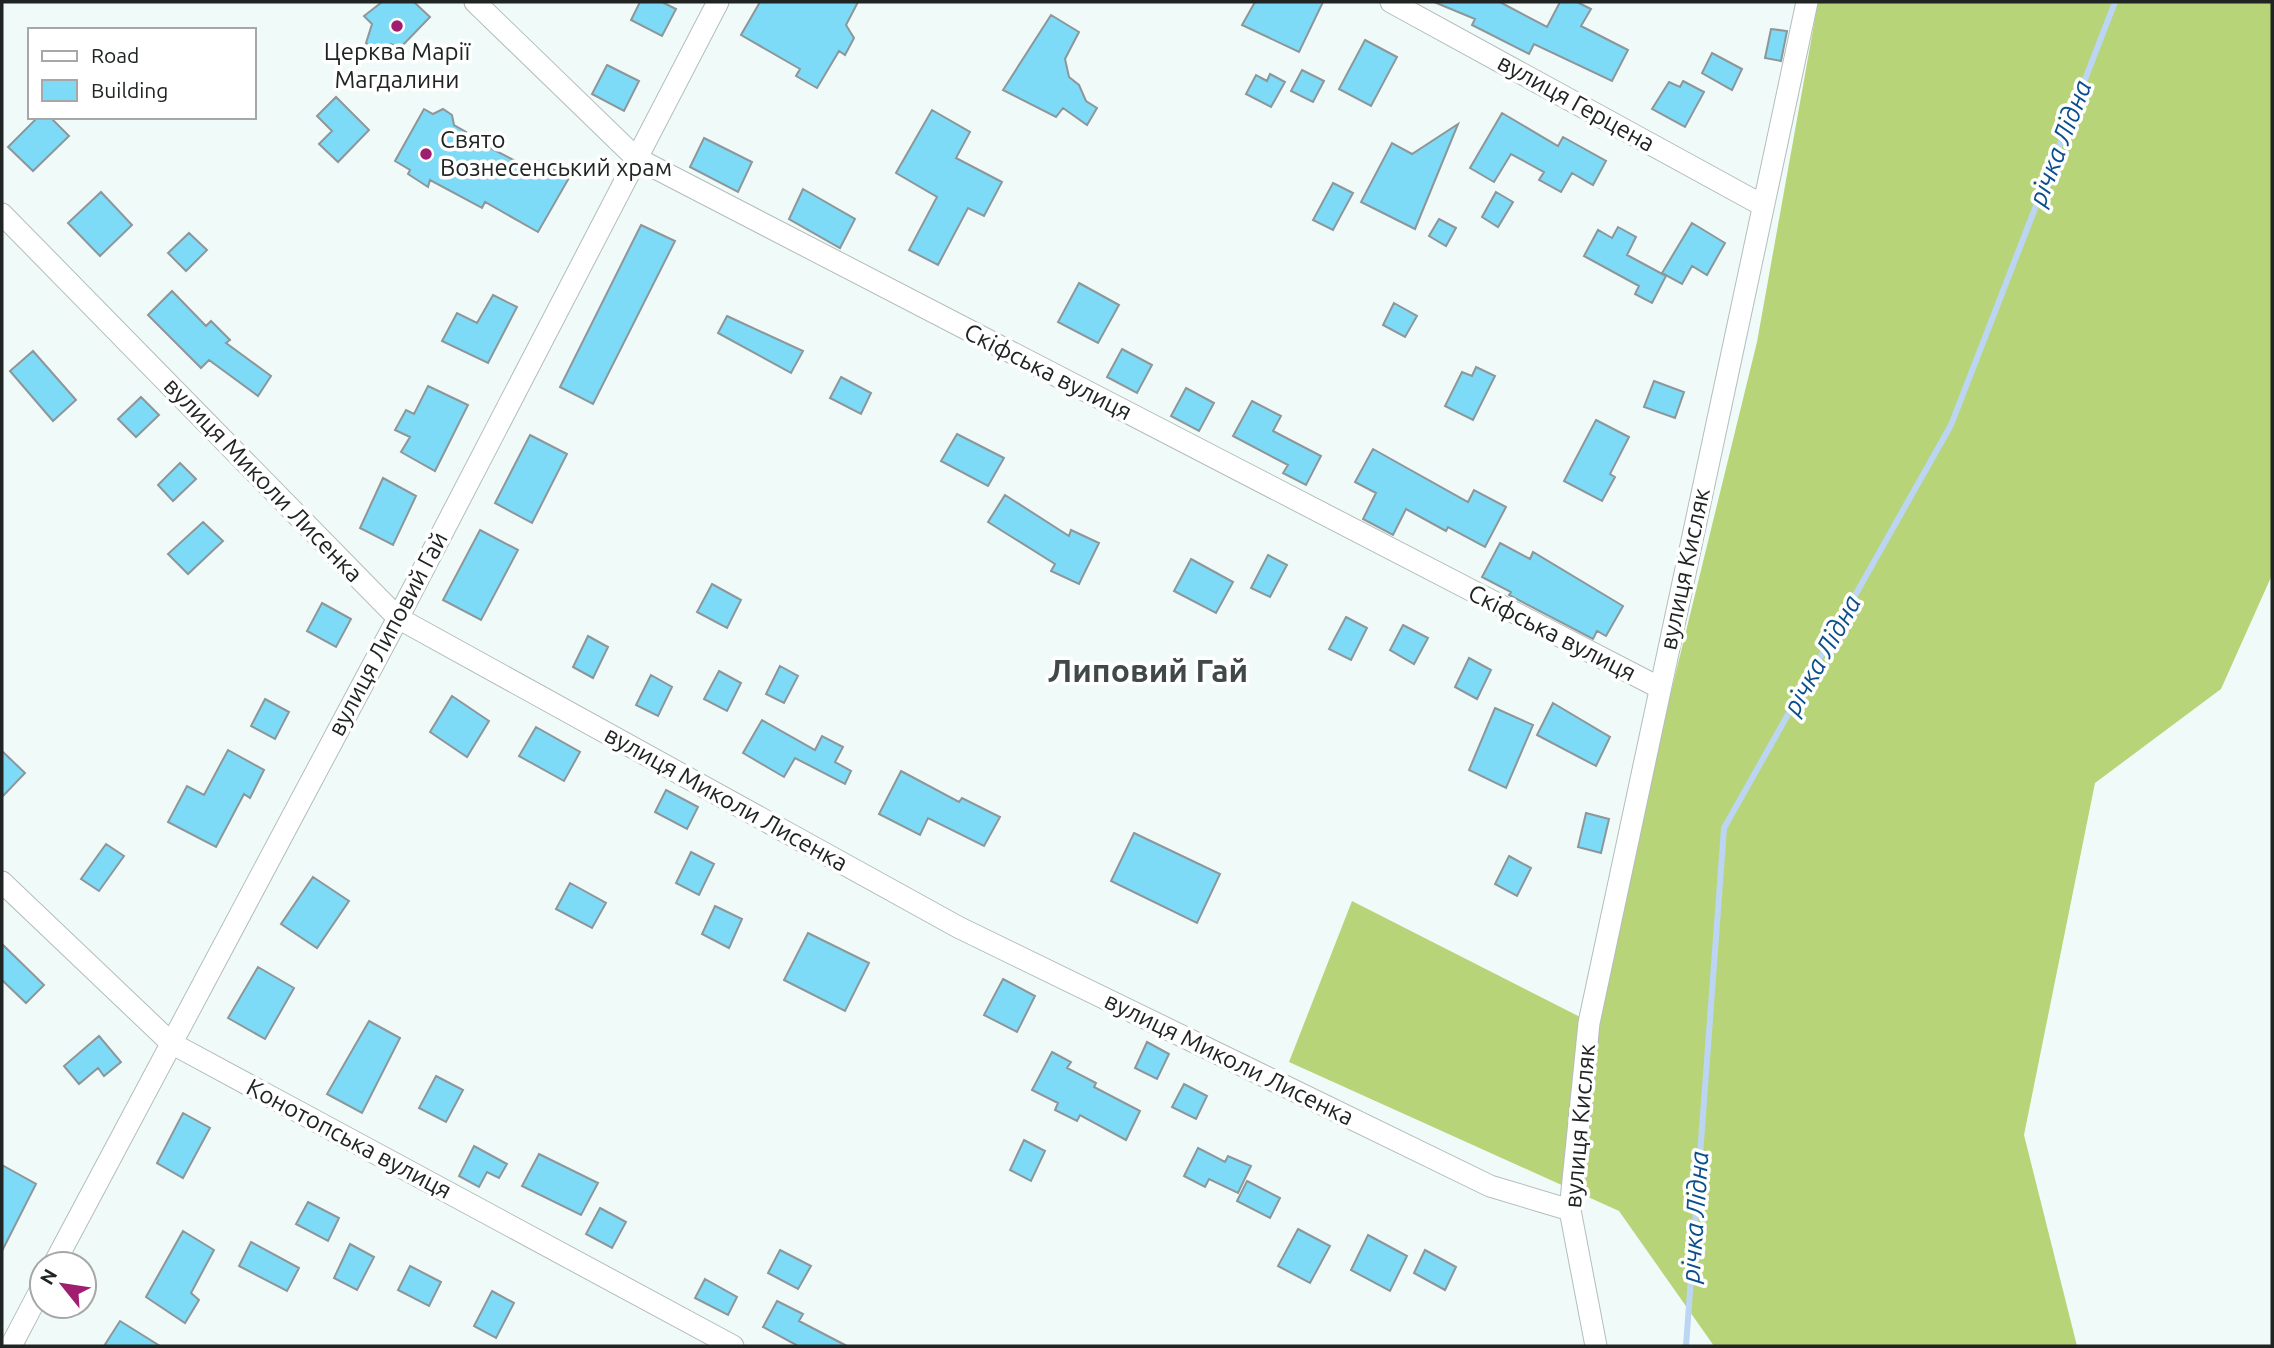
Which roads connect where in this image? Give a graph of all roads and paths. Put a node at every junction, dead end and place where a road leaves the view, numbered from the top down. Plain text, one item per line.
1 (475, 2) edge
2 (718, 2) edge
3 (1391, 2) edge
4 (1807, 2) edge
5 (636, 158) junction
6 (1762, 205) junction
7 (2, 214) edge
8 (398, 618) junction
9 (1660, 688) junction
10 (2, 882) edge
11 (171, 1043) junction
12 (1570, 1210) junction
13 (61, 1250) edge
14 (28, 1314) edge
15 (11, 1346) edge
16 (733, 1346) edge
17 (1596, 1346) edge

1 - 5 street, Скіфська вулиця
2 - 5 street, вулиця Липовий Гай
3 - 6 street, вулиця Герцена
4 - 6 street, вулиця Кисляк
5 - 8 street, вулиця Липовий Гай
5 - 9 street, Скіфська вулиця
6 - 9 street, вулиця Кисляк
7 - 8 street, вулиця Миколи Лисенка
8 - 11 street, вулиця Липовий Гай
8 - 12 street, вулиця Миколи Лисенка
9 - 12 street, вулиця Кисляк
10 - 11 street, Конотопська вулиця
11 - 13 street, вулиця Липовий Гай
11 - 16 street, Конотопська вулиця
12 - 17 street, вулиця Кисляк
14 - 15 street

